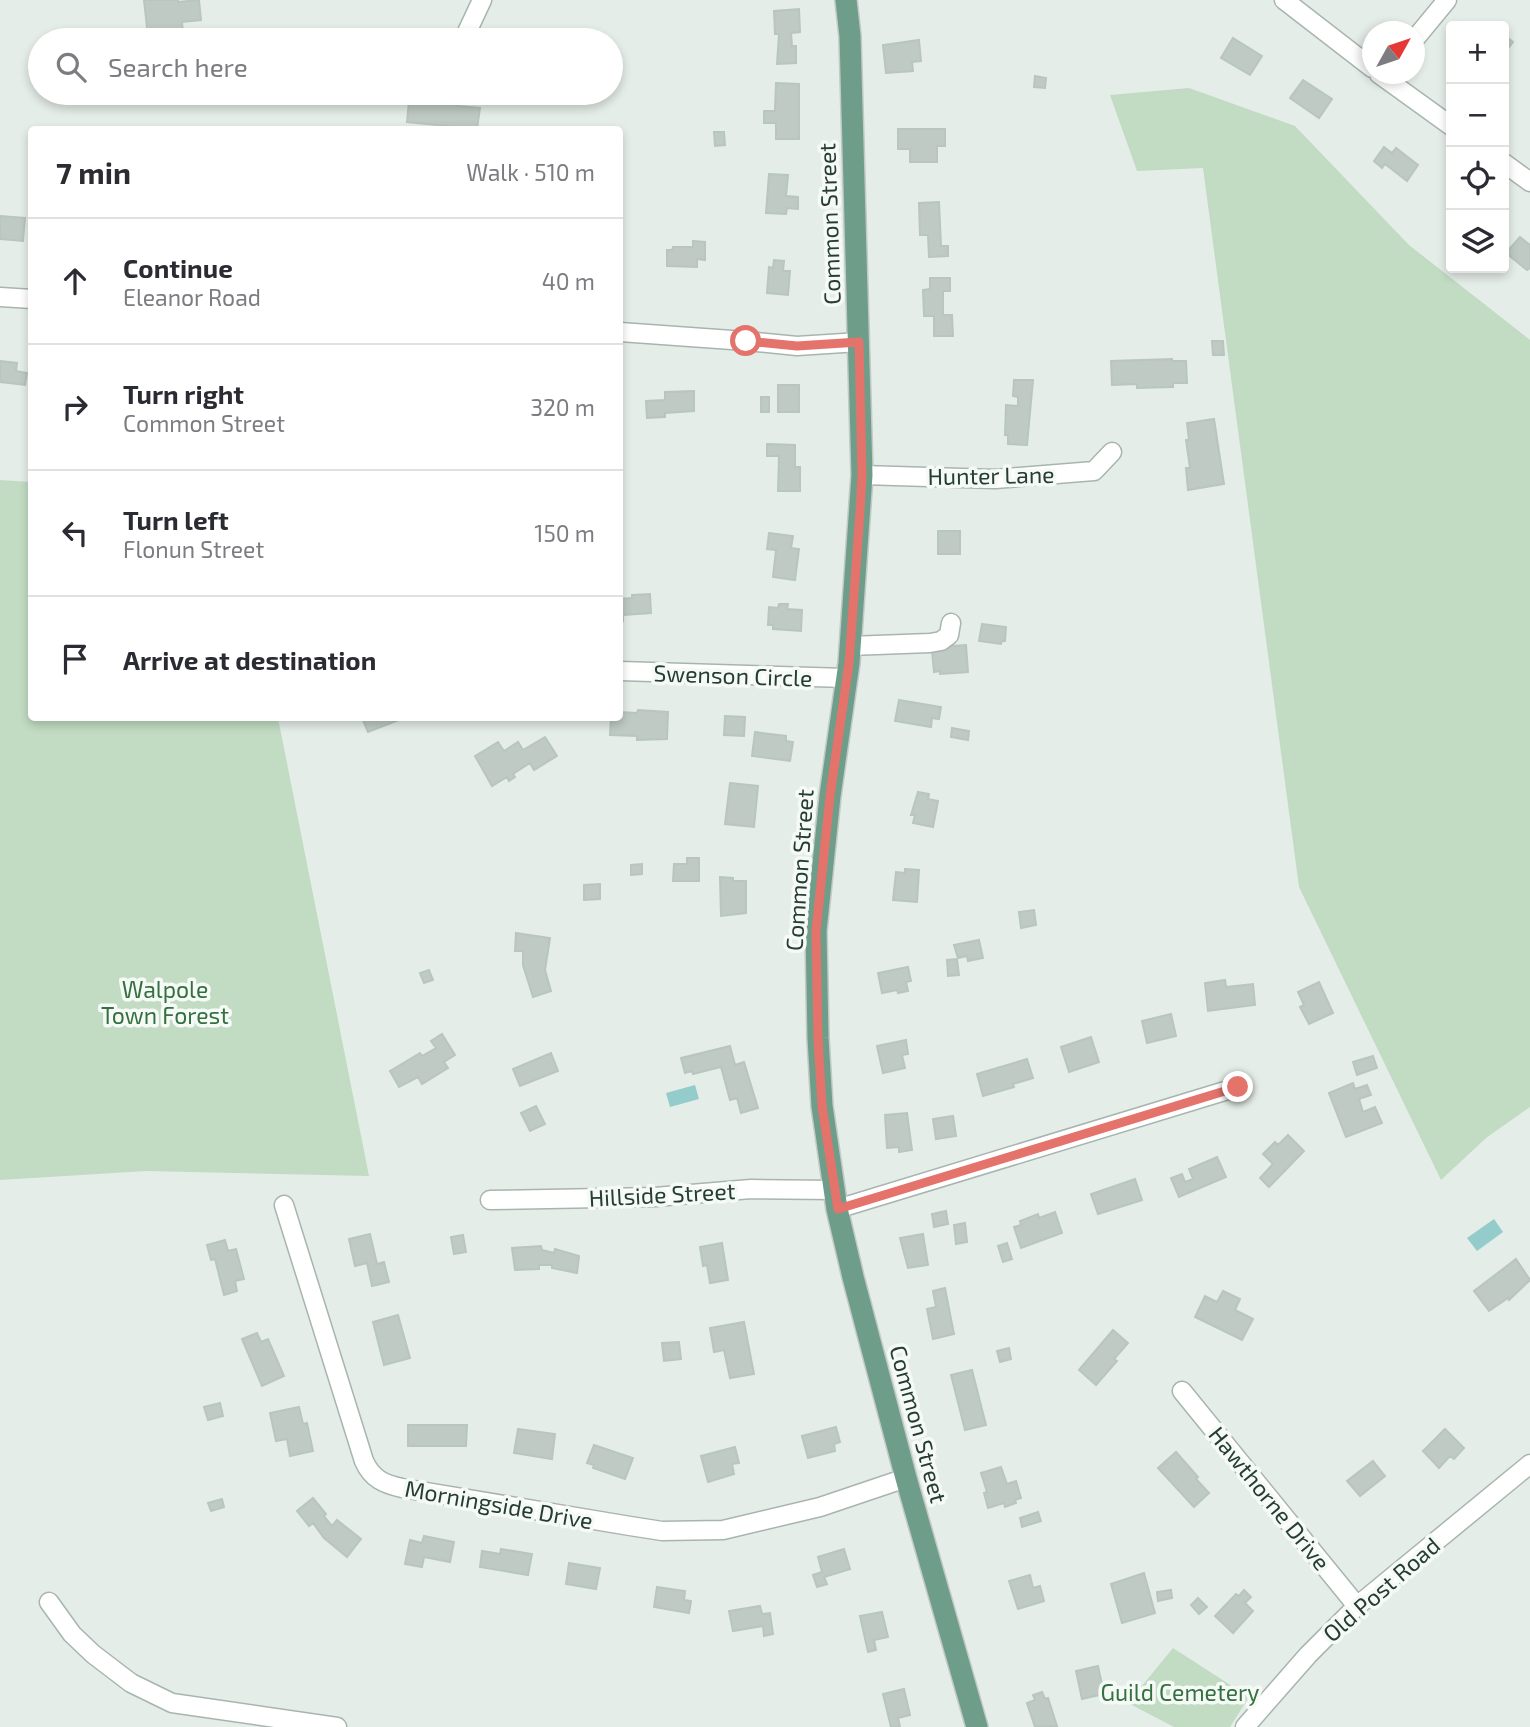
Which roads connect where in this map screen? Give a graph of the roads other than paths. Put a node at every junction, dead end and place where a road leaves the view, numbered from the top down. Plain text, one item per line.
1 (482, 0) edge
2 (846, 0) edge
3 (1284, 0) edge
4 (1447, 0) edge
5 (469, 28) edge
6 (1425, 28) edge
7 (1362, 59) edge
8 (1396, 84) edge
9 (1446, 122) edge
10 (1509, 167) edge
11 (1530, 182) edge
12 (0, 296) edge
13 (28, 299) edge
14 (623, 332) edge
15 (859, 342) junction
16 (1112, 452) dead end
17 (862, 475) junction
18 (951, 624) dead end
19 (850, 646) junction
20 (623, 671) edge
21 (846, 678) junction
22 (1238, 1087) dead end
23 (836, 1199) junction
24 (490, 1200) dead end
25 (284, 1205) dead end
26 (1182, 1391) dead end
27 (1530, 1464) edge
28 (906, 1478) junction
29 (49, 1602) dead end
30 (1357, 1606) junction
31 (337, 1727) edge
32 (977, 1727) edge
33 (1245, 1727) edge

1 - 5 street
2 - 15 main road, Common Street
3 - 7 street
4 - 6 street
8 - 9 street
10 - 11 street
12 - 13 street
14 - 15 street
15 - 17 main road, Common Street
16 - 17 street, Hunter Lane
17 - 19 main road, Common Street
18 - 19 street
19 - 21 main road, Common Street
20 - 21 street, Swenson Circle
21 - 23 main road, Common Street
22 - 23 street, Hillside Street
23 - 24 street, Hillside Street
23 - 28 main road, Common Street
25 - 28 street, Morningside Drive
26 - 30 street, Hawthorne Drive
27 - 30 street, Old Post Road
28 - 32 main road, Common Street
29 - 31 street
30 - 33 street, Old Post Road

